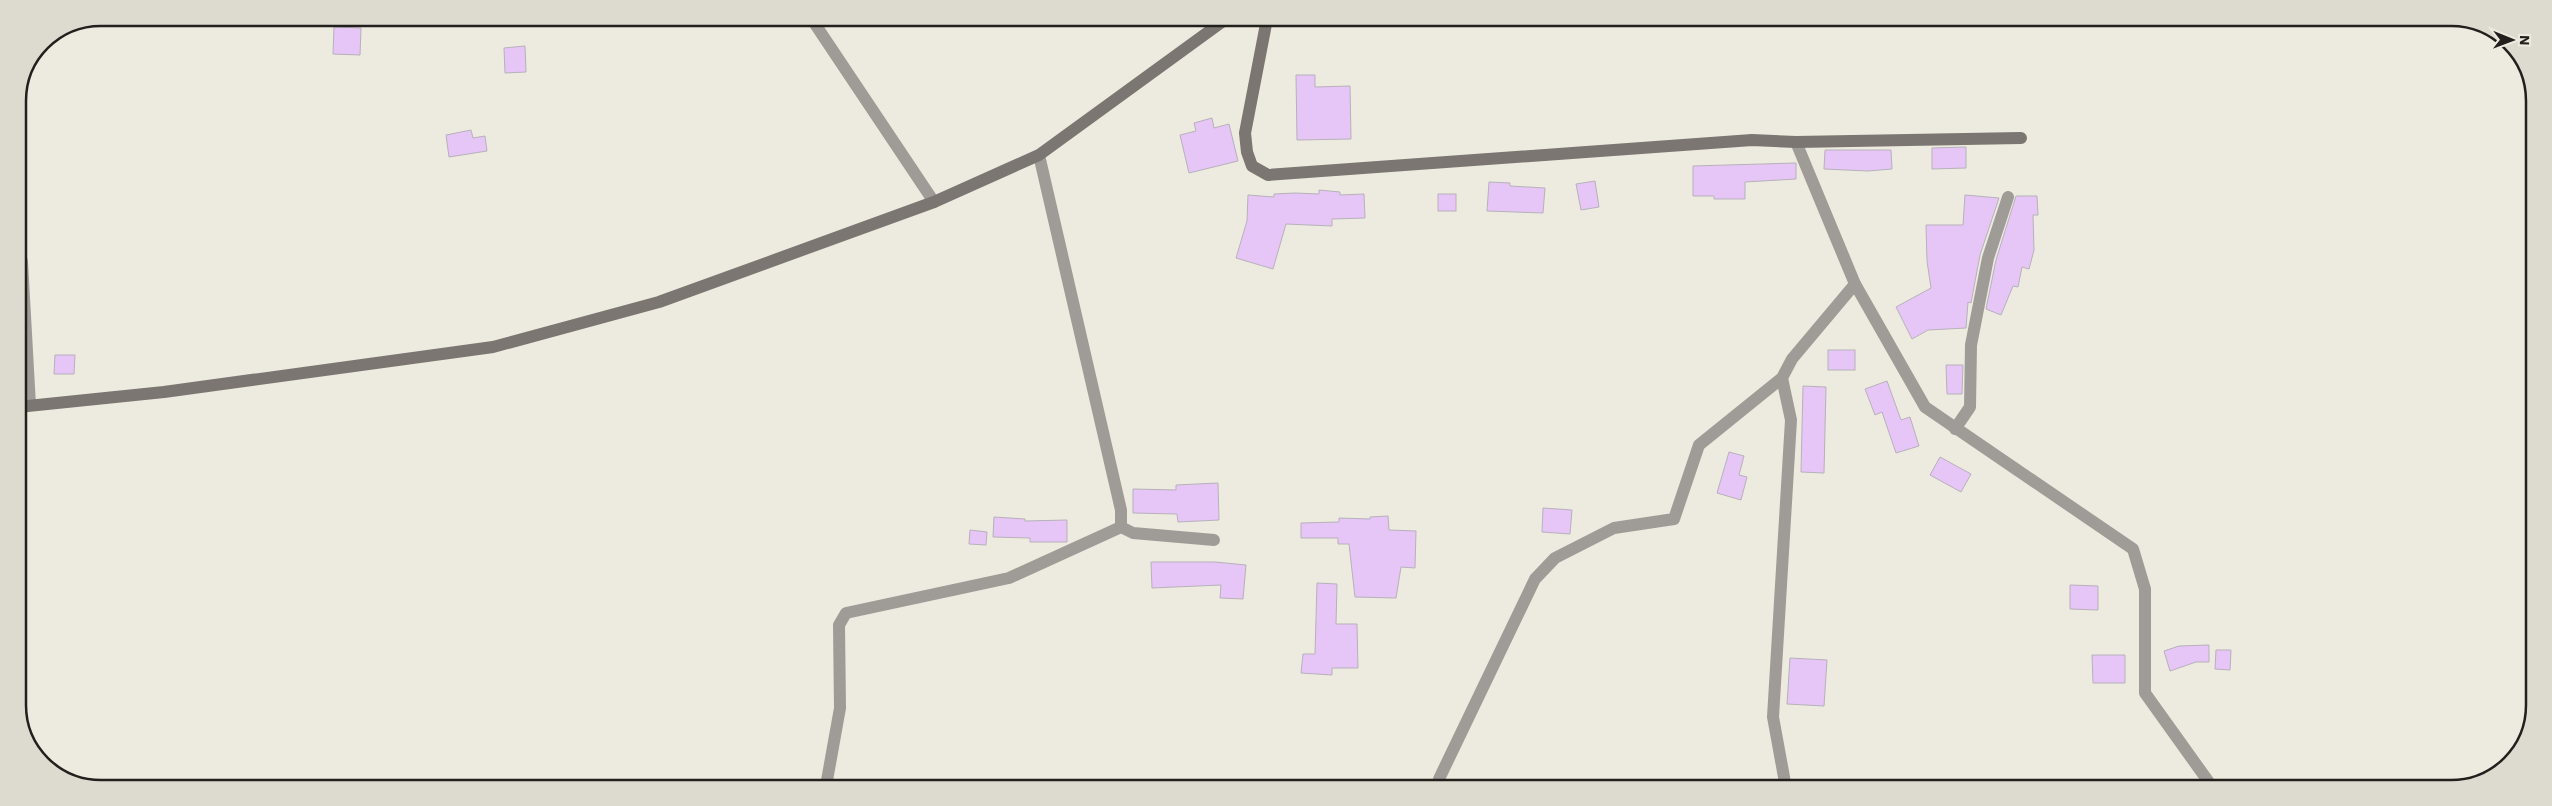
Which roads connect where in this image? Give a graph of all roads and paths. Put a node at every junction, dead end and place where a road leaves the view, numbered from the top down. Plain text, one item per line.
1 (816, 26) edge
2 (1216, 26) edge
3 (1266, 26) edge
4 (2020, 138) dead end
5 (1796, 142) junction
6 (1038, 155) junction
7 (2008, 196) dead end
8 (934, 202) junction
9 (1855, 284) junction
10 (1782, 378) junction
11 (26, 406) edge
12 (1955, 429) junction
13 (1121, 527) junction
14 (1214, 540) dead end
15 (827, 780) edge
16 (1439, 780) edge
17 (1785, 780) edge
18 (2208, 780) edge

1 - 8 street
2 - 6 main road
3 - 5 main road
4 - 5 main road
5 - 9 street
6 - 8 main road
6 - 13 street
7 - 12 street
8 - 11 main road
9 - 10 street
9 - 12 street
10 - 16 street
10 - 17 street
12 - 18 street
13 - 14 street
13 - 15 street

